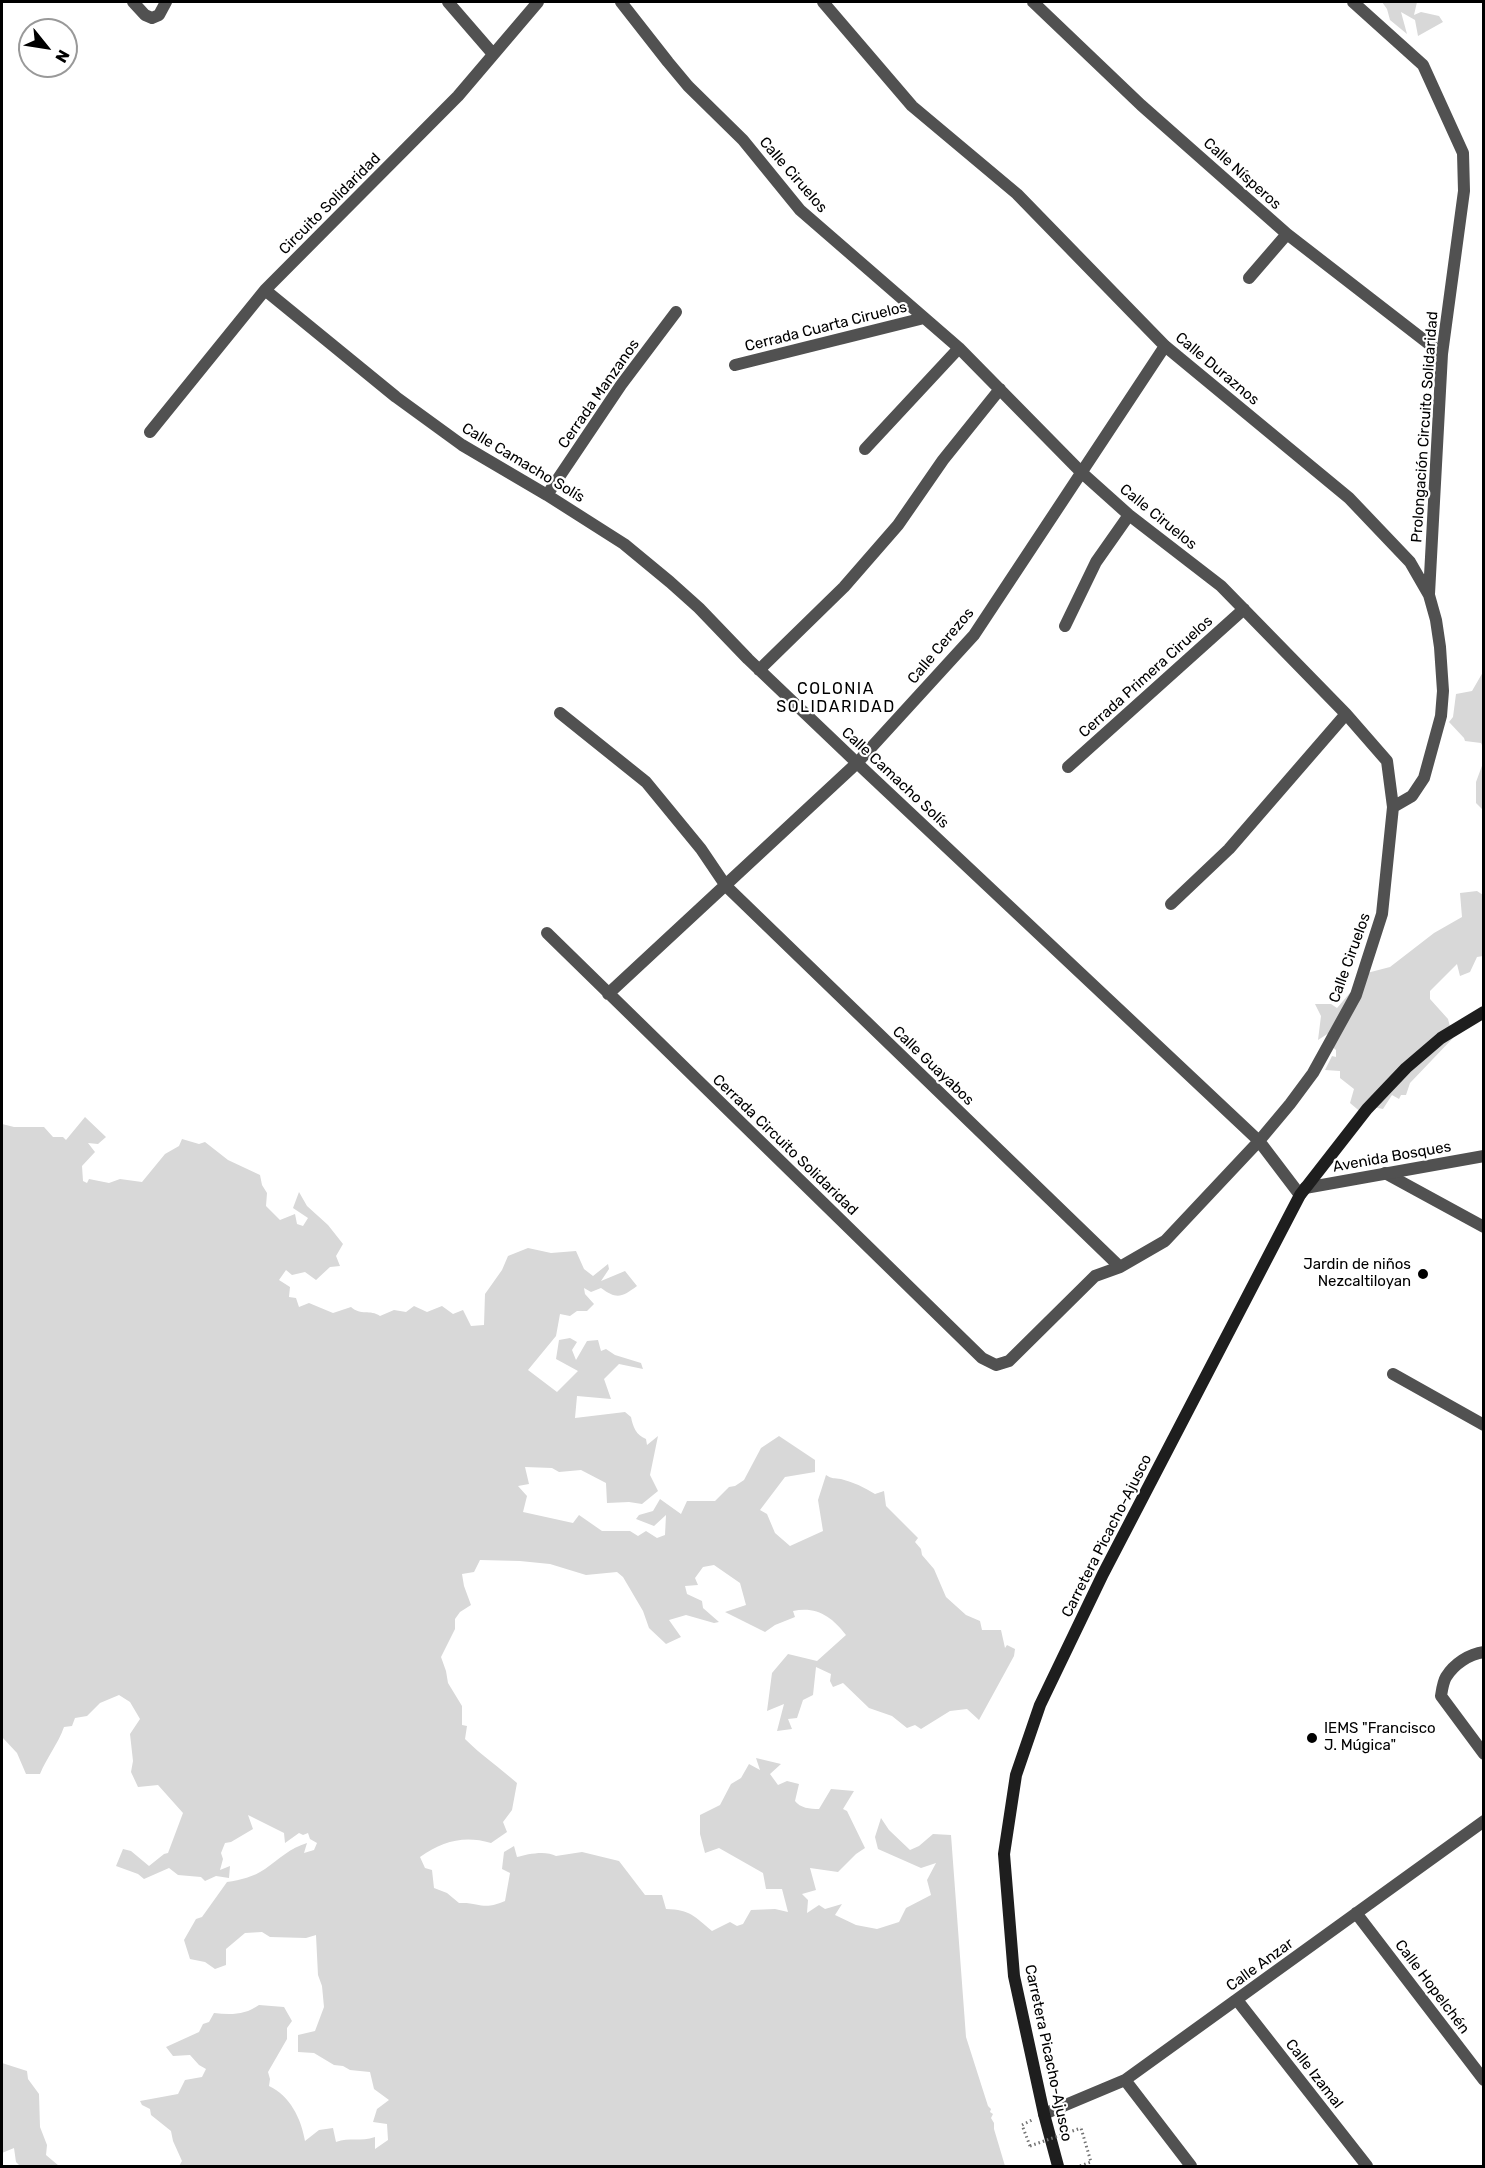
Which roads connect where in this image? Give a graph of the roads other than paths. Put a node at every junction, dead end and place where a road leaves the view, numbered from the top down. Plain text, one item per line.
1 (134, 2) edge
2 (166, 2) edge
3 (448, 2) edge
4 (538, 2) edge
5 (621, 2) edge
6 (823, 2) edge
7 (1033, 2) edge
8 (1353, 2) edge
9 (493, 54) junction
10 (1287, 234) junction
11 (1249, 278) dead end
12 (265, 290) junction
13 (676, 312) dead end
14 (924, 318) junction
15 (1165, 346) junction
16 (959, 348) junction
17 (1442, 354) junction
18 (735, 365) dead end
19 (1000, 389) junction
20 (150, 432) dead end
21 (865, 449) dead end
22 (1081, 472) junction
23 (548, 495) junction
24 (1129, 515) junction
25 (1429, 595) junction
26 (1244, 609) junction
27 (1065, 626) dead end
28 (759, 670) junction
29 (560, 713) dead end
30 (1346, 714) junction
31 (857, 763) junction
32 (1068, 767) dead end
33 (1393, 807) junction
34 (726, 886) junction
35 (1171, 904) dead end
36 (547, 933) dead end
37 (608, 994) junction
38 (1484, 1012) edge
39 (1259, 1141) junction
40 (1484, 1156) edge
41 (1385, 1173) junction
42 (1303, 1191) junction
43 (1484, 1227) edge
44 (1120, 1267) junction
45 (1009, 1361) joint
46 (1393, 1374) dead end
47 (1484, 1425) edge
48 (1484, 1652) edge
49 (1484, 1754) edge
50 (1484, 1821) edge
51 (1356, 1913) junction
52 (1237, 2001) junction
53 (1125, 2080) junction
54 (1484, 2080) edge
55 (1044, 2114) junction
56 (1058, 2166) edge
57 (1191, 2166) edge
58 (1367, 2166) edge

1 - 2 street
3 - 9 street
4 - 9 street, Circuito Solidaridad
5 - 14 street, Calle Ciruelos
6 - 15 street, Calle Duraznos
7 - 10 street, Calle Nísperos
8 - 17 street, Prolongación Circuito Solidaridad
9 - 12 street, Circuito Solidaridad
10 - 11 street
10 - 17 street, Calle Nísperos
12 - 20 street, Circuito Solidaridad
12 - 23 street, Calle Camacho Solís
13 - 23 street, Cerrada Manzanos
14 - 16 street, Calle Ciruelos
14 - 18 street, Cerrada Cuarta Ciruelos
15 - 22 street, Calle Cerezos
15 - 25 street, Calle Duraznos
16 - 19 street, Calle Ciruelos
16 - 21 street
17 - 25 street, Prolongación Circuito Solidaridad
19 - 22 street, Calle Ciruelos
19 - 28 street
22 - 24 street, Calle Ciruelos
22 - 31 street, Calle Cerezos
23 - 28 street, Calle Camacho Solís
24 - 26 street, Calle Ciruelos
24 - 27 street
25 - 33 street, Calle Duraznos
26 - 30 street, Calle Ciruelos
26 - 32 street, Cerrada Primera Ciruelos
28 - 31 street, Calle Camacho Solís
29 - 34 street, Calle Guayabos
30 - 33 street, Calle Ciruelos
30 - 35 street
31 - 34 street, Calle Cerezos
31 - 39 street, Calle Camacho Solís
33 - 39 street, Calle Ciruelos
34 - 37 street, Calle Cerezos
34 - 44 street, Calle Guayabos
36 - 37 street, Cerrada Circuito Solidaridad
37 - 45 street, Cerrada Circuito Solidaridad
38 - 42 main road, Carretera Picacho-Ajusco
39 - 42 street, Calle Camacho Solís
39 - 44 street, Calle Ciruelos
40 - 41 street, Avenida Bosques
41 - 42 street, Avenida Bosques
41 - 43 street
42 - 55 main road, Carretera Picacho-Ajusco
44 - 45 street, Calle Ciruelos
46 - 47 street
48 - 49 street
50 - 51 street, Calle Anzar
51 - 52 street, Calle Anzar
51 - 54 street, Calle Hopelchén
52 - 53 street, Calle Anzar
52 - 58 street, Calle Izamal
53 - 55 street, Calle Anzar
53 - 57 street
55 - 56 main road, Carretera Picacho-Ajusco

